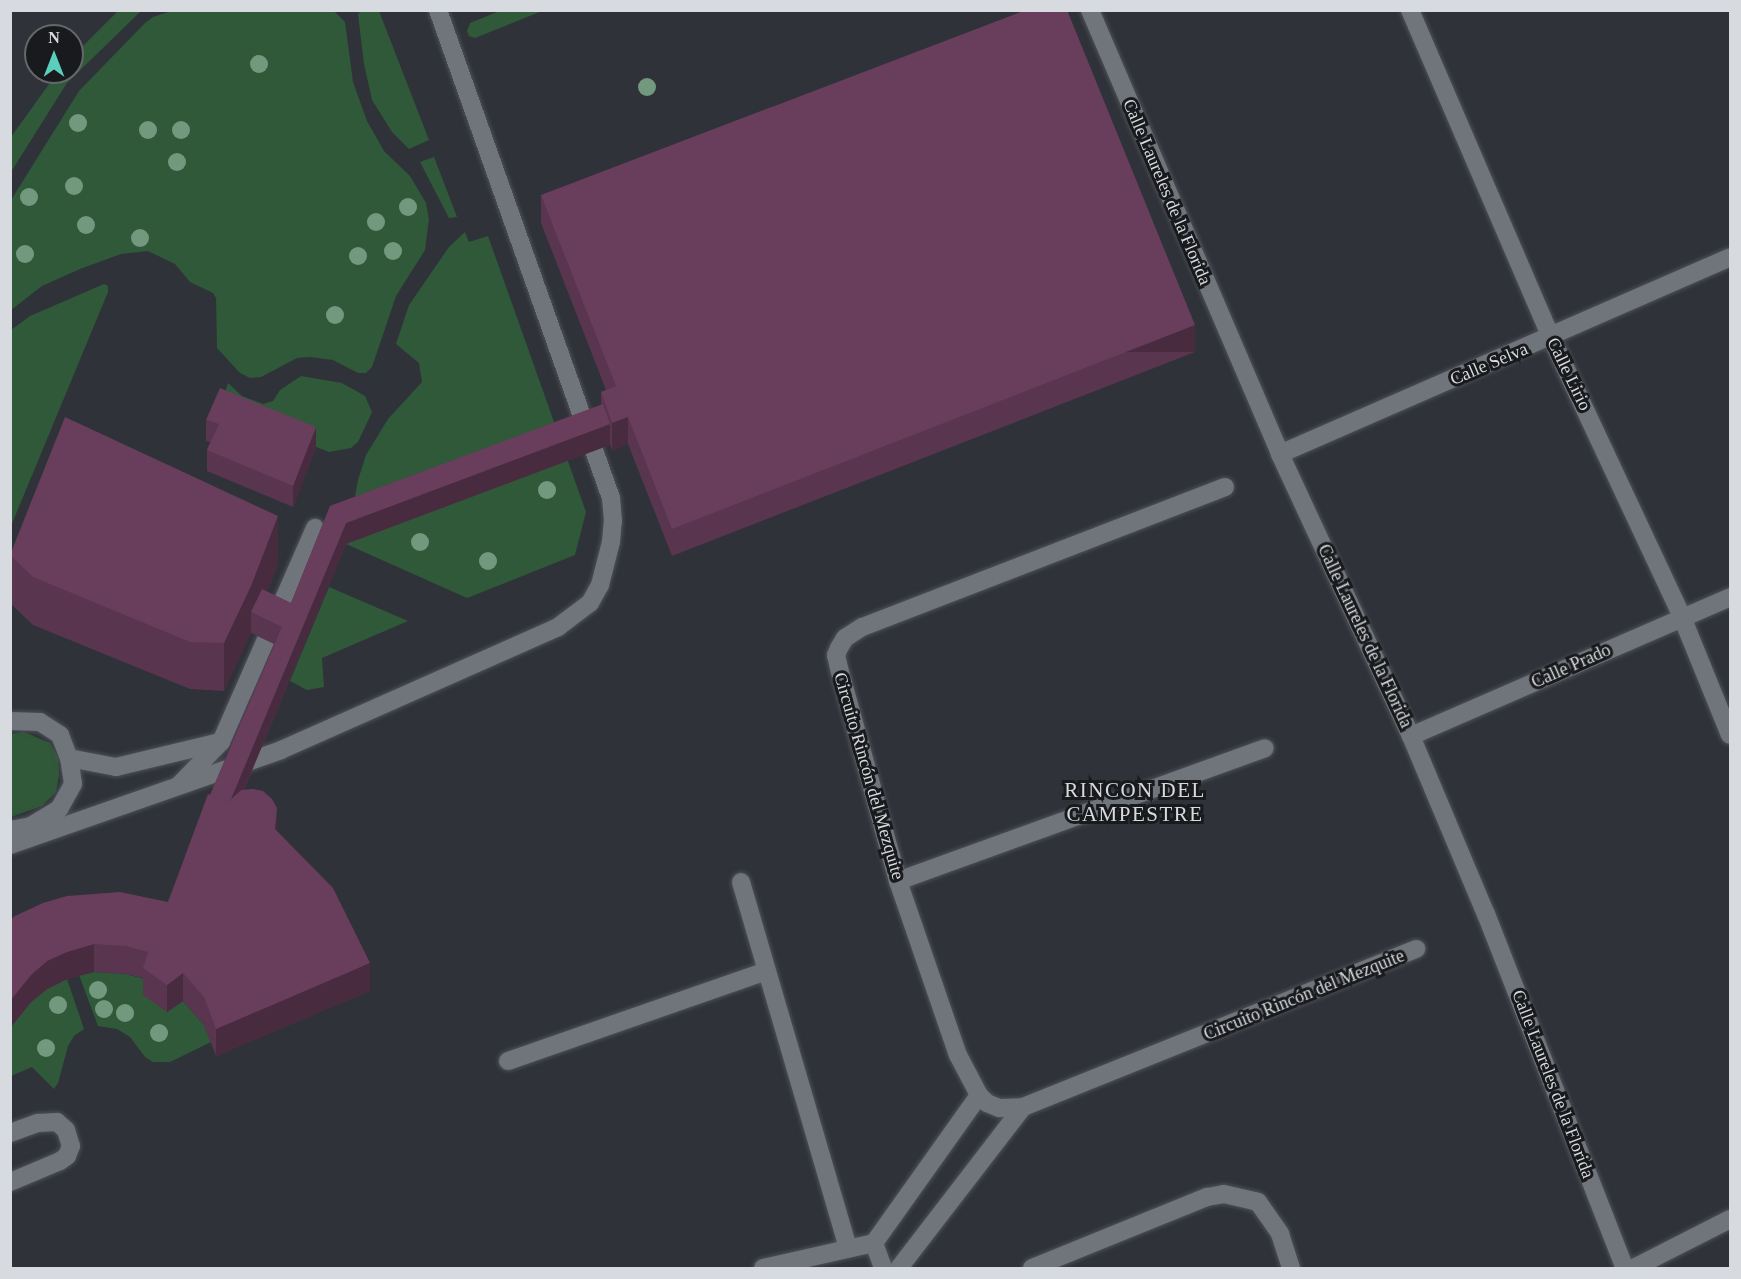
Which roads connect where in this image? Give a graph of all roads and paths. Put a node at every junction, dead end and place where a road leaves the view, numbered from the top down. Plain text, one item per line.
1 (438, 10) edge
2 (1090, 10) edge
3 (1410, 10) edge
4 (1731, 257) edge
5 (1551, 337) junction
6 (1280, 454) junction
7 (1225, 487) dead end
8 (315, 528) dead end
9 (1731, 597) edge
10 (1682, 617) junction
11 (10, 721) edge
12 (1731, 735) edge
13 (1411, 736) junction
14 (221, 742) junction
15 (1265, 748) dead end
16 (69, 758) junction
17 (177, 788) junction
18 (10, 830) edge
19 (10, 845) edge
20 (898, 881) junction
21 (741, 882) dead end
22 (1417, 949) dead end
23 (766, 971) junction
24 (508, 1061) dead end
25 (979, 1095) junction
26 (1023, 1107) junction
27 (10, 1132) edge
28 (10, 1182) edge
29 (1731, 1219) edge
30 (874, 1243) junction
31 (848, 1248) junction
32 (763, 1269) edge
33 (883, 1269) edge
34 (899, 1269) edge
35 (1032, 1269) edge
36 (1291, 1269) edge
37 (1624, 1269) edge
38 (1634, 1269) edge

1 - 17 street
2 - 6 street, Calle Laureles de la Florida
3 - 5 street, Calle Lirio
4 - 5 street, Calle Selva
5 - 6 street, Calle Selva
5 - 10 street, Calle Lirio
6 - 13 street, Calle Laureles de la Florida
7 - 20 street, Circuito Rincón del Mezquite
8 - 14 street
9 - 10 street, Calle Prado
10 - 12 street, Calle Lirio
10 - 13 street, Calle Prado
11 - 16 street
13 - 37 street, Calle Laureles de la Florida
14 - 16 street
14 - 17 street
15 - 20 street
16 - 18 street
17 - 19 street
20 - 25 street, Circuito Rincón del Mezquite
21 - 23 street
22 - 26 street, Circuito Rincón del Mezquite
23 - 24 street
23 - 31 street
25 - 26 street, Circuito Rincón del Mezquite
25 - 30 street
26 - 34 street
27 - 28 street
29 - 38 street
30 - 31 street
30 - 33 street
31 - 32 street
35 - 36 street

